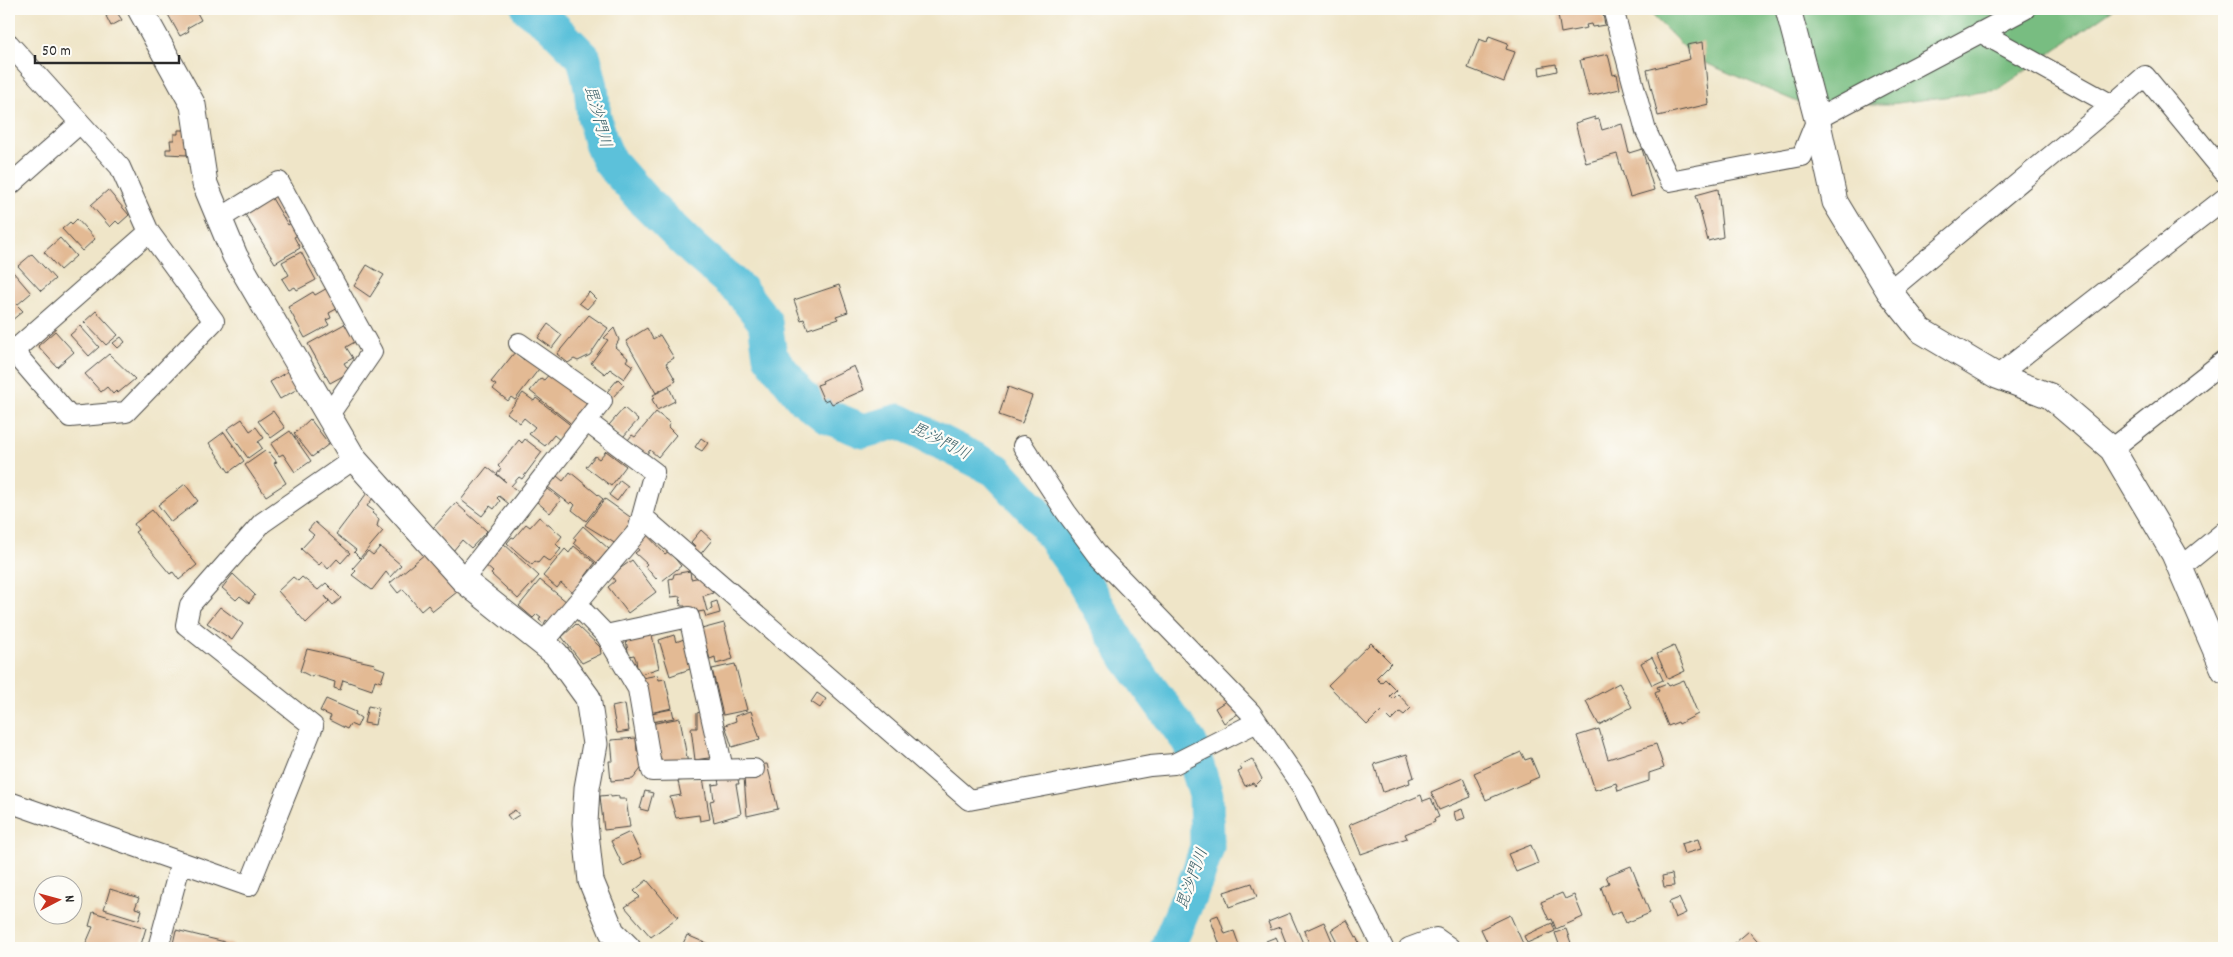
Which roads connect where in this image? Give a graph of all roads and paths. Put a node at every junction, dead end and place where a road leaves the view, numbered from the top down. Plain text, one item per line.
1 (140, 9) edge
2 (1613, 9) edge
3 (1788, 9) edge
4 (2025, 9) edge
5 (1980, 32) junction
6 (9, 44) edge
7 (2112, 106) junction
8 (1817, 119) junction
9 (80, 123) junction
10 (2224, 172) edge
11 (9, 186) edge
12 (2224, 199) edge
13 (219, 219) junction
14 (149, 232) junction
15 (1889, 291) junction
16 (520, 343) dead end
17 (10, 351) edge
18 (2224, 361) edge
19 (1997, 376) junction
20 (328, 416) junction
21 (586, 421) junction
22 (1022, 446) dead end
23 (2112, 449) junction
24 (354, 459) junction
25 (642, 516) junction
26 (2224, 532) edge
27 (2180, 568) junction
28 (463, 580) junction
29 (576, 604) junction
30 (606, 635) junction
31 (543, 643) junction
32 (2224, 670) edge
33 (1257, 722) junction
34 (724, 769) junction
35 (754, 769) dead end
36 (9, 802) edge
37 (181, 862) junction
38 (158, 948) edge
39 (628, 948) edge
40 (1383, 948) edge
41 (1409, 948) edge
42 (1450, 948) edge

1 - 13 street
2 - 8 street
3 - 8 street
4 - 5 street
5 - 7 street
5 - 8 street
6 - 9 street
7 - 10 street
7 - 15 street
8 - 15 street
9 - 11 street
9 - 14 street
12 - 19 street
13 - 20 street
13 - 20 street
14 - 17 street
14 - 17 street
15 - 19 street
16 - 21 street
18 - 23 street
19 - 23 street
20 - 24 street
21 - 25 street
21 - 28 street
22 - 33 street
23 - 27 street
24 - 28 street
24 - 37 street
25 - 29 street
25 - 33 street
26 - 27 street
27 - 32 street
28 - 31 street
29 - 30 street
29 - 31 street
30 - 34 street
30 - 34 street
31 - 39 street
33 - 40 street
34 - 35 street
36 - 37 street
37 - 38 street
41 - 42 street

